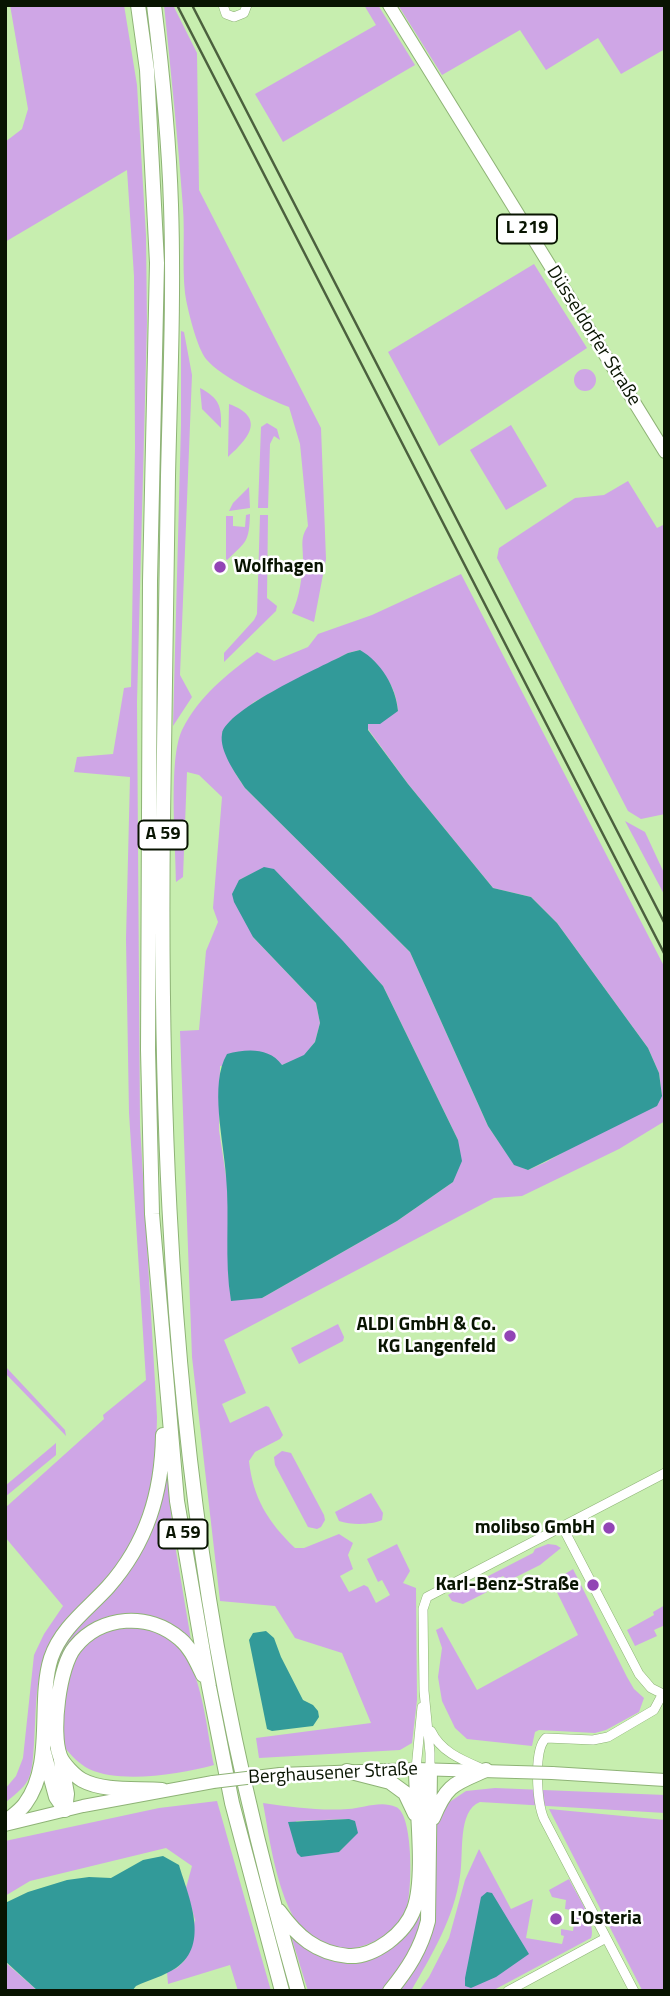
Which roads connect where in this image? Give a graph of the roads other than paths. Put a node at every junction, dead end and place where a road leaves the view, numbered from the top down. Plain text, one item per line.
1 (138, 5) edge
2 (154, 5) edge
3 (223, 5) edge
4 (247, 5) edge
5 (389, 5) edge
6 (665, 452) edge
7 (165, 1381) junction
8 (665, 1474) edge
9 (562, 1526) junction
10 (209, 1686) junction
11 (424, 1691) junction
12 (663, 1695) edge
13 (428, 1726) junction
14 (43, 1748) junction
15 (61, 1758) junction
16 (423, 1769) junction
17 (486, 1770) junction
18 (347, 1771) junction
19 (665, 1780) edge
20 (162, 1790) junction
21 (65, 1810) junction
22 (424, 1822) junction
23 (5, 1823) edge
24 (272, 1901) junction
25 (606, 1938) junction
26 (282, 1991) edge
27 (298, 1991) edge
28 (390, 1991) edge
29 (508, 1991) edge
30 (634, 1991) edge

1 - 7 highway, A 59
2 - 24 highway, A 59
3 - 4 street
5 - 6 main road, Düsseldorfer Straße / L 219
7 - 10 highway, A 59
7 - 14 highway
8 - 9 street
9 - 11 street
9 - 12 street
10 - 15 highway
10 - 26 highway, A 59
11 - 13 street
11 - 16 street
12 - 25 street
13 - 16 street
13 - 17 street
14 - 21 highway
14 - 23 highway
15 - 20 highway
15 - 21 highway
16 - 17 main road, Berghausener Straße
16 - 18 main road, Berghausener Straße
16 - 22 highway
17 - 19 main road, Berghausener Straße, bridge
17 - 22 highway
18 - 20 main road, Berghausener Straße, bridge
18 - 22 highway
20 - 21 main road, Berghausener Straße
21 - 23 main road, Berghausener Straße
22 - 24 highway
22 - 28 highway
24 - 27 highway, A 59
25 - 29 street
25 - 30 street

